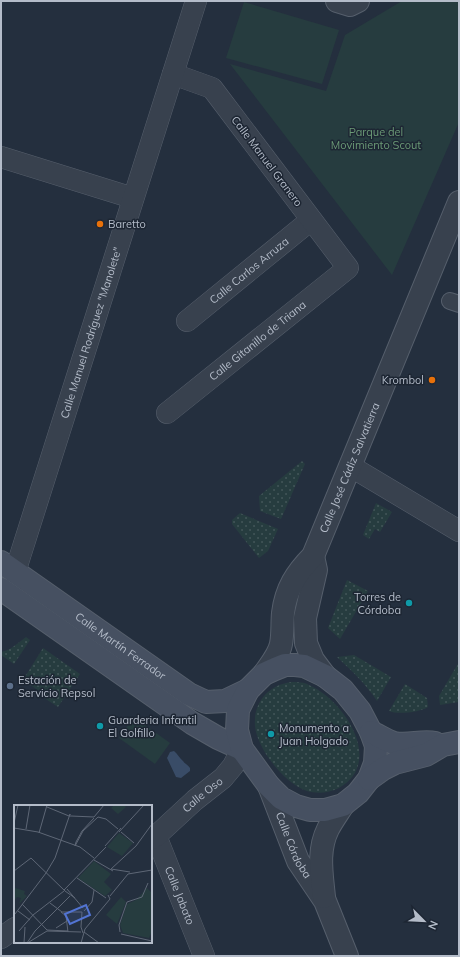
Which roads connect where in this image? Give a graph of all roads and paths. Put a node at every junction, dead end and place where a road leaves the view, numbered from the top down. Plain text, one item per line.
1 (196, 1) edge
2 (173, 74) junction
3 (1, 157) edge
4 (133, 198) junction
5 (459, 202) edge
6 (311, 220) junction
7 (348, 268) joint
8 (187, 321) dead end
9 (167, 413) dead end
10 (350, 466) junction
11 (459, 531) edge
12 (313, 556) junction
13 (8, 567) edge
14 (1, 589) edge
15 (264, 674) junction
16 (325, 676) junction
17 (248, 690) junction
18 (371, 732) junction
19 (451, 744) edge
20 (242, 749) junction
21 (369, 779) junction
22 (269, 786) junction
23 (343, 805) junction
24 (153, 838) edge
25 (325, 901) junction
26 (14, 929) edge
27 (1, 938) edge
28 (204, 956) edge
29 (347, 956) edge

1 - 2 street, Calle Manuel Rodríguez "Manolete"
2 - 4 street, Calle Manuel Rodríguez "Manolete"
2 - 6 street, Calle Manuel Granero
3 - 4 street
4 - 13 street, Calle Manuel Rodríguez "Manolete"
5 - 10 street, Calle José Cádiz Salvatierra
6 - 7 street, Calle Manuel Granero
6 - 8 street, Calle Carlos Arruza
7 - 9 street, Calle Gitanillo de Triana
10 - 11 street
10 - 12 street, Calle José Cádiz Salvatierra
12 - 15 street, Calle José Cádiz Salvatierra
12 - 16 street, Calle José Cádiz Salvatierra
13 - 17 main road, Calle Martín Ferrador
14 - 20 main road, Calle Martín Ferrador
15 - 16 main road
15 - 17 main road
16 - 18 main road
17 - 20 main road
18 - 19 main road
18 - 21 main road
19 - 21 main road
20 - 22 main road
20 - 24 street, Calle Oso
21 - 23 main road
22 - 23 main road
22 - 25 street, Calle Córdoba
23 - 25 street, Calle Córdoba
24 - 28 street, Calle Jabato
25 - 29 street, Calle Córdoba
26 - 27 street

